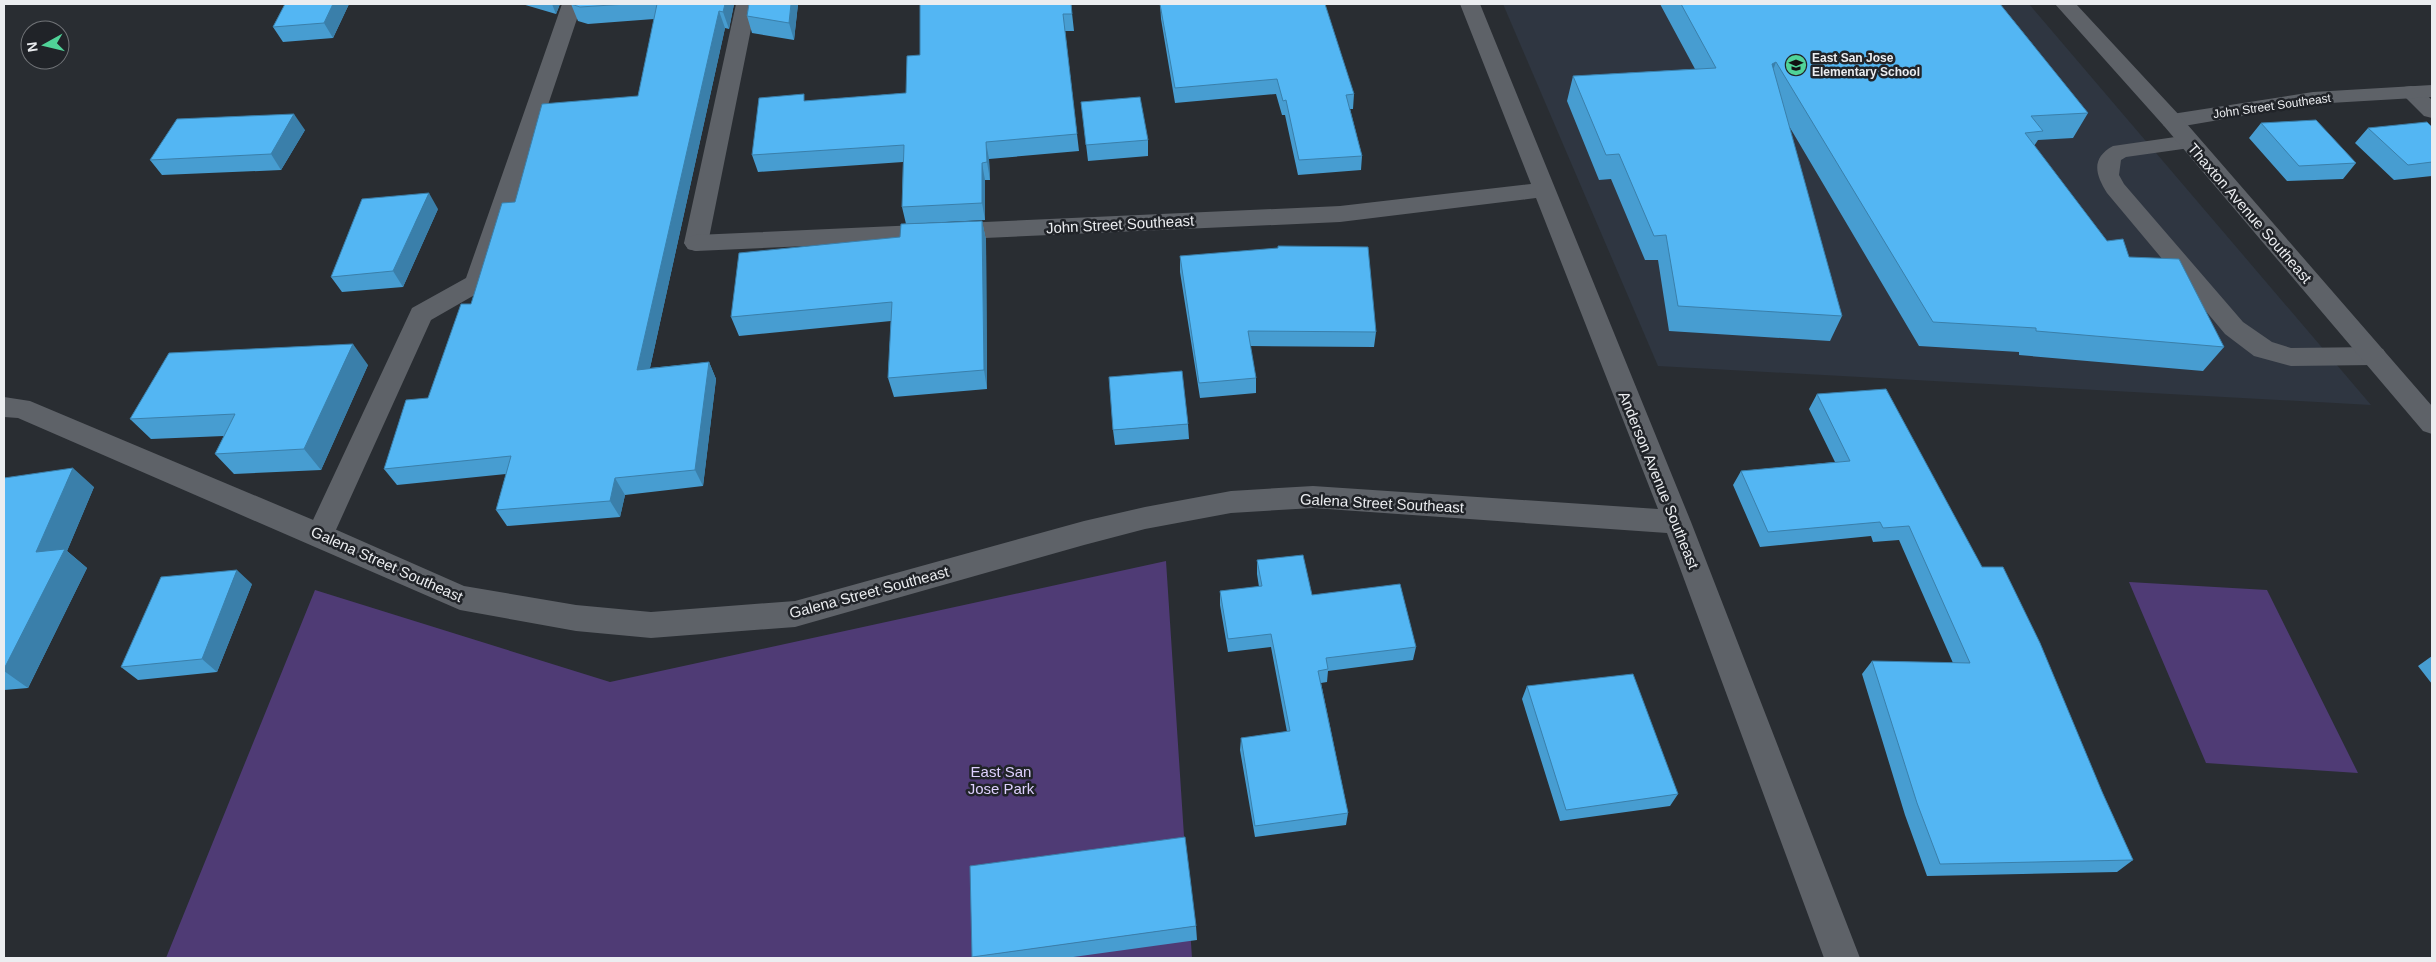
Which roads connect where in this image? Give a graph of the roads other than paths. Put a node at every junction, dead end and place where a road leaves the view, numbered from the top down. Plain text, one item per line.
1 (572, 4) edge
2 (746, 4) edge
3 (1470, 4) edge
4 (2065, 4) edge
5 (2432, 91) edge
6 (2411, 92) junction
7 (2432, 111) edge
8 (2172, 121) junction
9 (2189, 142) junction
10 (1543, 190) junction
11 (2374, 356) junction
12 (4, 407) edge
13 (2432, 424) edge
14 (1677, 522) junction
15 (320, 534) junction
16 (1842, 958) edge

1 - 15 street
2 - 10 street, John Street Southeast
3 - 10 street, Anderson Avenue Southeast
4 - 8 street, Thaxton Avenue Southeast
5 - 6 street, John Street Southeast
6 - 7 street
6 - 8 street, John Street Southeast
8 - 9 street, Thaxton Avenue Southeast
9 - 11 street, Thaxton Avenue Southeast
9 - 11 street
10 - 14 street, Anderson Avenue Southeast
11 - 13 street, Thaxton Avenue Southeast
12 - 15 street, Galena Street Southeast
14 - 15 street, Galena Street Southeast
14 - 16 street, Anderson Avenue Southeast

